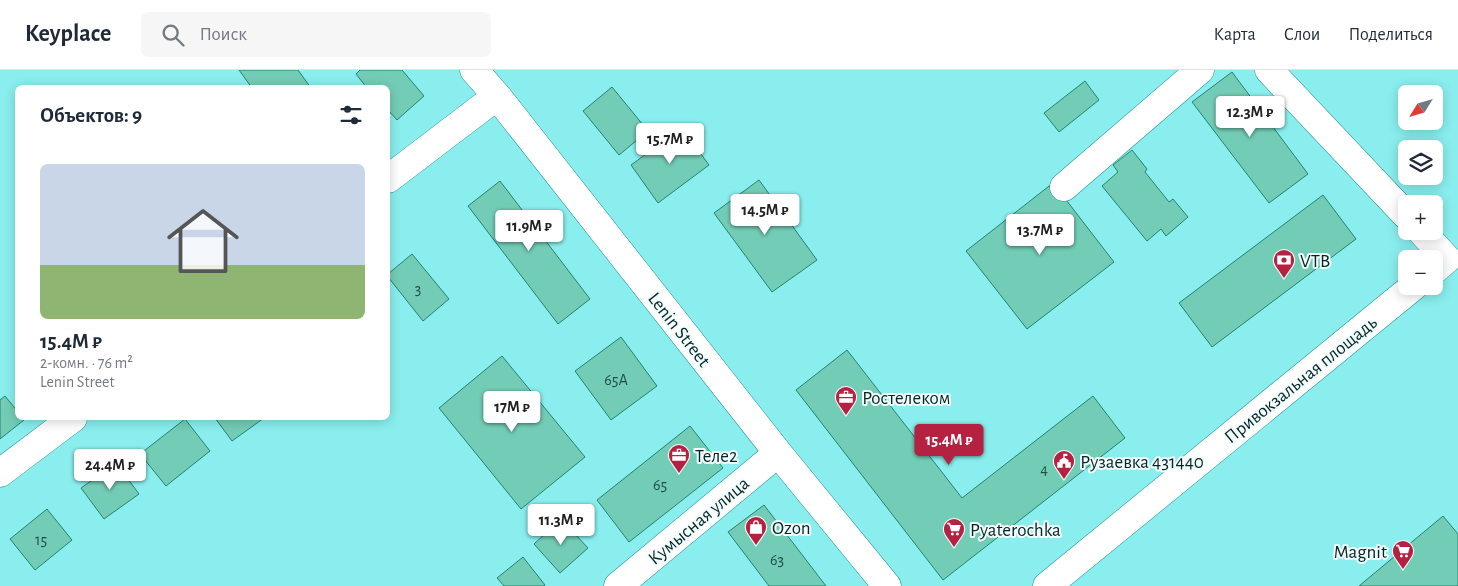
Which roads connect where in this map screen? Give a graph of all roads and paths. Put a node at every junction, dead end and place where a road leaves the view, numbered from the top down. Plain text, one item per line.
1 (474, 70) edge
2 (1200, 70) edge
3 (1272, 72) edge
4 (497, 96) junction
5 (390, 177) edge
6 (1064, 187) dead end
7 (1398, 206) edge
8 (1429, 240) edge
9 (1439, 250) edge
10 (1403, 295) edge
11 (70, 420) edge
12 (778, 453) junction
13 (0, 473) edge
14 (618, 586) edge
15 (887, 586) edge
16 (1047, 586) edge

1 - 4 street, Lenin Street
2 - 6 street
3 - 7 street
4 - 5 street
4 - 12 street, Lenin Street
8 - 9 street
10 - 16 street, Привокзальная площадь
11 - 13 street
12 - 14 street, Кумысная улица
12 - 15 street, Lenin Street

